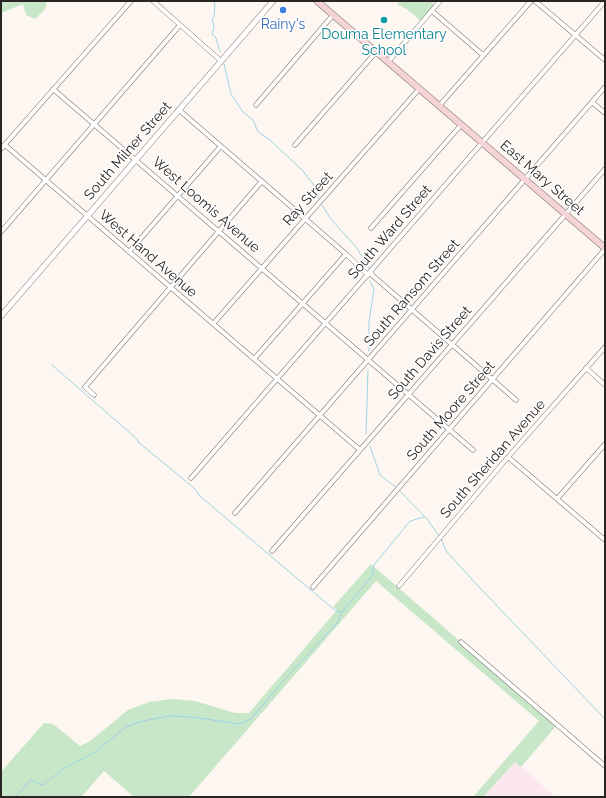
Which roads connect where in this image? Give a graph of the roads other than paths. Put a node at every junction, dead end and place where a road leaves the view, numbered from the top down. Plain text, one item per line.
1 (131, 1) edge
2 (154, 1) edge
3 (273, 1) edge
4 (317, 1) edge
5 (440, 1) edge
6 (531, 1) edge
7 (535, 1) edge
8 (605, 1) edge
9 (432, 11) junction
10 (333, 15) junction
11 (180, 25) junction
12 (576, 35) junction
13 (376, 52) junction
14 (484, 55) junction
15 (605, 60) edge
16 (221, 61) junction
17 (388, 62) junction
18 (605, 87) edge
19 (53, 89) junction
20 (419, 89) junction
21 (592, 102) junction
22 (256, 105) dead end
23 (439, 106) junction
24 (179, 110) junction
25 (605, 113) edge
26 (94, 124) junction
27 (461, 125) junction
28 (482, 142) junction
29 (5, 145) junction
30 (295, 145) dead end
31 (221, 146) junction
32 (1, 149) edge
33 (136, 160) junction
34 (605, 170) edge
35 (525, 179) junction
36 (46, 180) junction
37 (262, 181) junction
38 (178, 196) junction
39 (566, 214) junction
40 (87, 216) junction
41 (305, 218) junction
42 (371, 228) dead end
43 (219, 231) junction
44 (1, 232) edge
45 (605, 249) edge
46 (129, 252) junction
47 (346, 254) junction
48 (261, 268) junction
49 (369, 273) junction
50 (170, 287) junction
51 (303, 304) junction
52 (412, 309) junction
53 (1, 316) edge
54 (326, 323) junction
55 (213, 324) junction
56 (452, 345) junction
57 (605, 347) edge
58 (254, 360) junction
59 (368, 360) junction
60 (586, 368) junction
61 (277, 379) junction
62 (492, 380) junction
63 (605, 385) edge
64 (94, 395) dead end
65 (408, 395) junction
66 (516, 400) dead end
67 (320, 415) junction
68 (449, 430) junction
69 (605, 444) edge
70 (360, 450) junction
71 (473, 450) dead end
72 (508, 457) junction
73 (191, 478) dead end
74 (558, 499) junction
75 (235, 513) dead end
76 (605, 533) edge
77 (603, 538) edge
78 (272, 551) dead end
79 (399, 586) dead end
80 (313, 587) dead end
81 (462, 642) dead end
82 (605, 766) edge

1 - 19 street
2 - 11 street
3 - 16 street, South Milner Street
4 - 10 main road, East Mary Street
5 - 9 street
6 - 14 street
7 - 12 street
8 - 12 street, South Ward Street
9 - 14 street
9 - 17 street
10 - 13 main road, East Mary Street
10 - 22 street
11 - 16 street
11 - 26 street
12 - 15 street
12 - 28 street, South Ward Street
13 - 17 main road, East Mary Street
13 - 30 street
14 - 23 street
16 - 24 street, South Milner Street
17 - 20 main road, East Mary Street
18 - 21 street, South Ransom Street
19 - 26 street, West Loomis Avenue
19 - 29 street
20 - 23 main road, East Mary Street
20 - 41 street, Ray Street
21 - 25 street
21 - 35 street, South Ransom Street
23 - 27 main road, East Mary Street
24 - 31 street
24 - 33 street, South Milner Street
26 - 33 street, West Loomis Avenue
26 - 36 street
27 - 28 main road, East Mary Street
27 - 42 street
28 - 35 main road, East Mary Street
28 - 49 street, South Ward Street
29 - 32 street
29 - 36 street, West Hand Avenue
31 - 37 street
31 - 38 street
33 - 38 street, West Loomis Avenue
33 - 40 street, South Milner Street
34 - 39 street, South Davis Street
35 - 39 main road, East Mary Street
35 - 52 street, South Ransom Street
36 - 40 street, West Hand Avenue
36 - 44 street
37 - 41 street
37 - 43 street
38 - 43 street, West Loomis Avenue
38 - 46 street
39 - 45 main road, East Mary Street
39 - 56 street, South Davis Street
40 - 46 street, West Hand Avenue
40 - 53 street, South Milner Street
41 - 47 street
41 - 48 street, Ray Street
43 - 48 street, West Loomis Avenue
43 - 50 street
45 - 62 street, South Moore Street
46 - 50 street, West Hand Avenue
47 - 49 street
47 - 51 street
48 - 51 street, West Loomis Avenue
48 - 55 street, Ray Street
49 - 52 street
49 - 54 street, South Ward Street
50 - 55 street, West Hand Avenue
50 - 64 street
51 - 54 street, West Loomis Avenue
51 - 58 street
52 - 56 street
52 - 59 street, South Ransom Street
54 - 59 street, West Loomis Avenue
54 - 61 street, South Ward Street
55 - 58 street, West Hand Avenue
56 - 62 street
56 - 65 street, South Davis Street
57 - 60 street, South Sheridan Avenue
58 - 61 street, West Hand Avenue
59 - 65 street, West Loomis Avenue
59 - 67 street, South Ransom Street
60 - 63 street
60 - 72 street, South Sheridan Avenue
61 - 67 street, West Hand Avenue
61 - 73 street, South Ward Street
62 - 66 street
62 - 68 street, South Moore Street
65 - 68 street, West Loomis Avenue
65 - 70 street, South Davis Street
67 - 70 street, West Hand Avenue
67 - 75 street, South Ransom Street
68 - 71 street, West Loomis Avenue
68 - 80 street, South Moore Street
69 - 74 street
70 - 78 street, South Davis Street
72 - 74 street
72 - 79 street, South Sheridan Avenue
74 - 77 street
76 - 77 street
81 - 82 street

